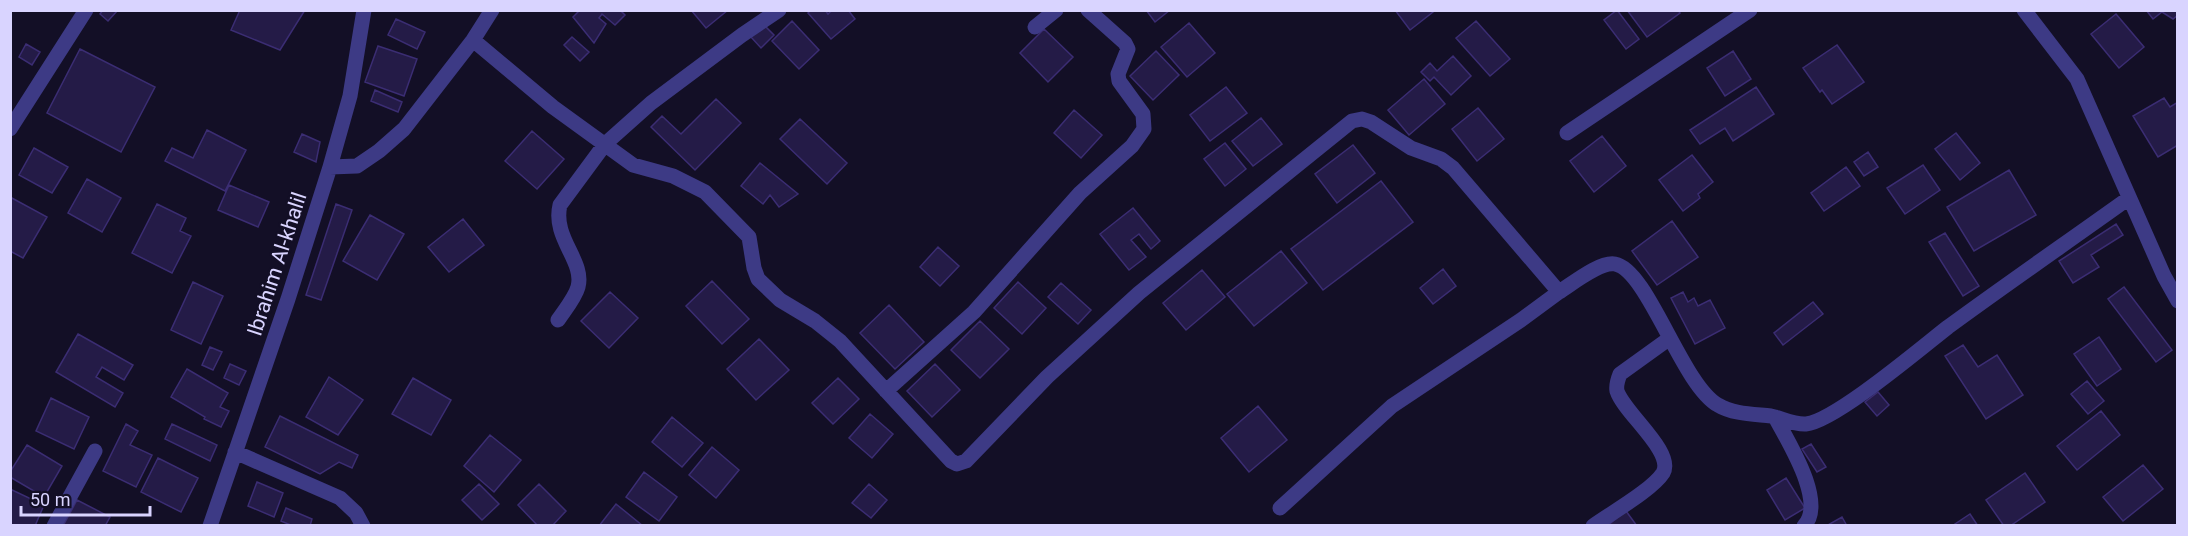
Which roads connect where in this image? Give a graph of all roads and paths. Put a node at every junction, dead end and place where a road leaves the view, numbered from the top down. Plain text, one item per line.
1 (86, 10) edge
2 (364, 10) edge
3 (492, 10) edge
4 (779, 10) edge
5 (1056, 10) edge
6 (1088, 10) edge
7 (1750, 10) edge
8 (2024, 10) edge
9 (1035, 27) dead end
10 (473, 40) junction
11 (10, 129) edge
12 (1567, 133) dead end
13 (605, 144) junction
14 (330, 167) junction
15 (2129, 198) junction
16 (1559, 292) junction
17 (2178, 301) edge
18 (558, 320) dead end
19 (1670, 338) junction
20 (886, 391) junction
21 (1775, 417) junction
22 (95, 451) dead end
23 (236, 452) junction
24 (1280, 507) dead end
25 (54, 525) edge
26 (210, 525) edge
27 (363, 525) edge
28 (1593, 525) edge
29 (1804, 525) edge

1 - 11 street
2 - 14 street, Ibrahim Al-khalil
3 - 10 street
4 - 13 street
5 - 9 street
6 - 20 street
7 - 12 street
8 - 15 street
10 - 13 street
10 - 14 street
13 - 18 street
13 - 20 street
14 - 23 street, Ibrahim Al-khalil
15 - 17 street
15 - 21 street
16 - 19 street
16 - 20 street
16 - 24 street
19 - 21 street
19 - 28 street
21 - 29 street
22 - 25 street
23 - 26 street, Ibrahim Al-khalil
23 - 27 street

